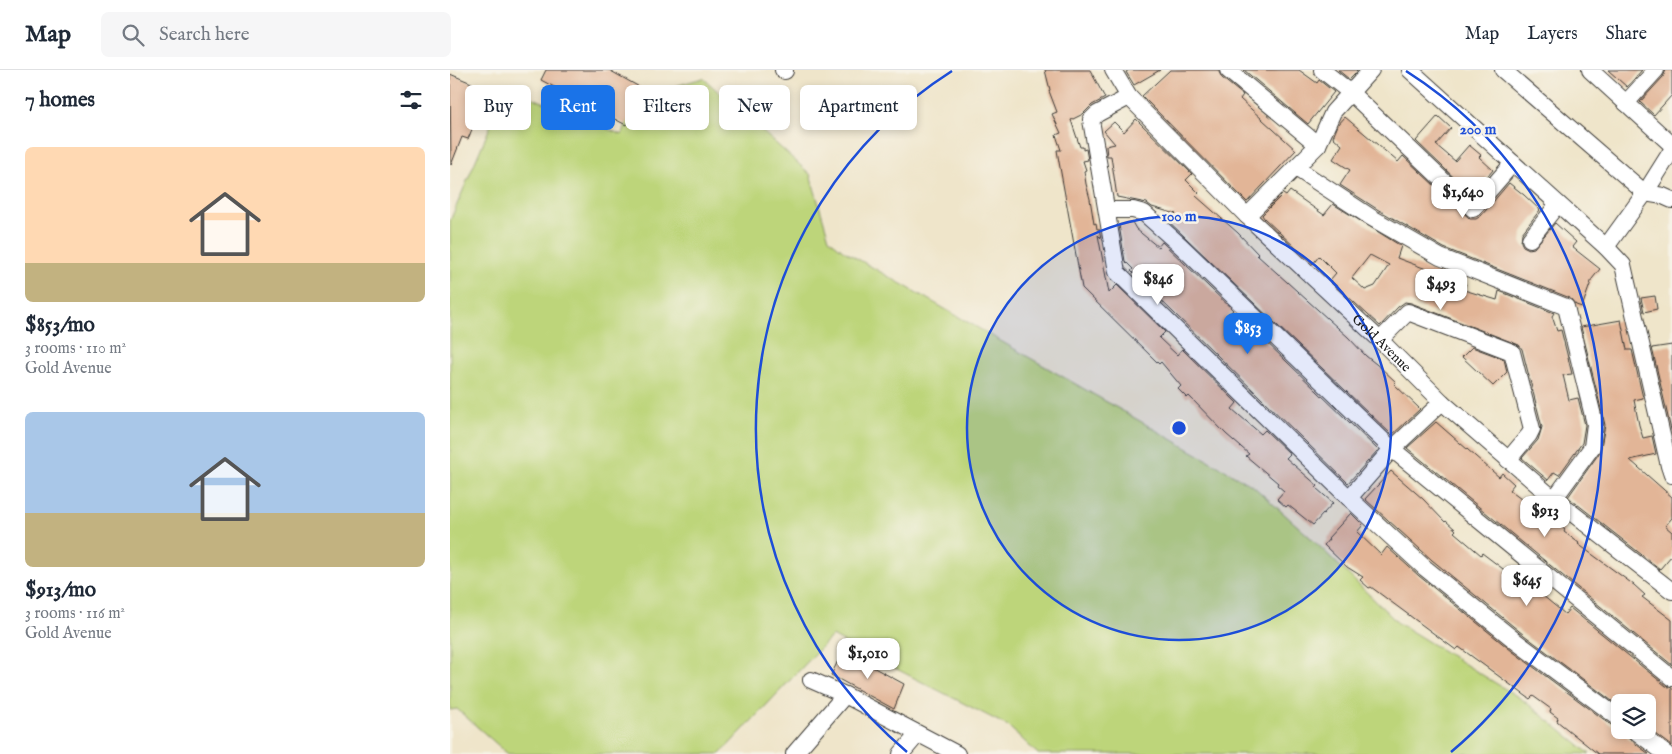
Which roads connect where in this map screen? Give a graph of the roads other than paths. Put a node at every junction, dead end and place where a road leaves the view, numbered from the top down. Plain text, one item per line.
1 (1113, 70) edge
2 (1228, 70) edge
3 (1322, 70) edge
4 (1371, 70) edge
5 (1410, 70) edge
6 (1503, 70) edge
7 (1590, 70) edge
8 (1656, 70) edge
9 (1351, 92) junction
10 (1130, 97) junction
11 (1626, 104) junction
12 (1318, 145) junction
13 (1672, 145) edge
14 (1672, 150) edge
15 (1513, 163) junction
16 (1296, 168) junction
17 (1646, 193) junction
18 (1672, 200) edge
19 (1558, 204) junction
20 (1108, 210) junction
21 (1247, 216) junction
22 (1530, 239) dead end
23 (1606, 247) junction
24 (1380, 340) junction
25 (1442, 402) junction
26 (1392, 449) junction
27 (1508, 460) junction
28 (1672, 475) edge
29 (1349, 498) junction
30 (1554, 499) junction
31 (1672, 591) edge
32 (1672, 678) edge
33 (811, 680) dead end
34 (845, 695) junction
35 (1611, 712) edge
36 (918, 734) junction
37 (1646, 739) edge
38 (794, 754) edge
39 (900, 754) edge
40 (957, 754) edge
41 (1666, 754) edge

1 - 10 street, Gold Avenue
2 - 12 street
3 - 9 street
4 - 9 street
5 - 15 street
6 - 17 street
7 - 11 street
8 - 11 street
9 - 12 street
9 - 15 street
10 - 20 street
10 - 21 street, Gold Avenue
11 - 13 street
12 - 16 street
14 - 17 street
15 - 19 street
16 - 21 street
16 - 30 street
17 - 18 street
17 - 23 street
19 - 22 street
19 - 23 street
20 - 26 street
20 - 29 street
21 - 24 street, Gold Avenue
23 - 28 street
24 - 25 street, Gold Avenue
24 - 27 street
25 - 26 street
25 - 27 street, Gold Avenue
26 - 29 street
26 - 32 street
27 - 30 street, Gold Avenue
29 - 35 street
30 - 31 street, Gold Avenue
33 - 34 street
34 - 36 street
34 - 38 street
36 - 39 street
36 - 40 street
37 - 41 street

